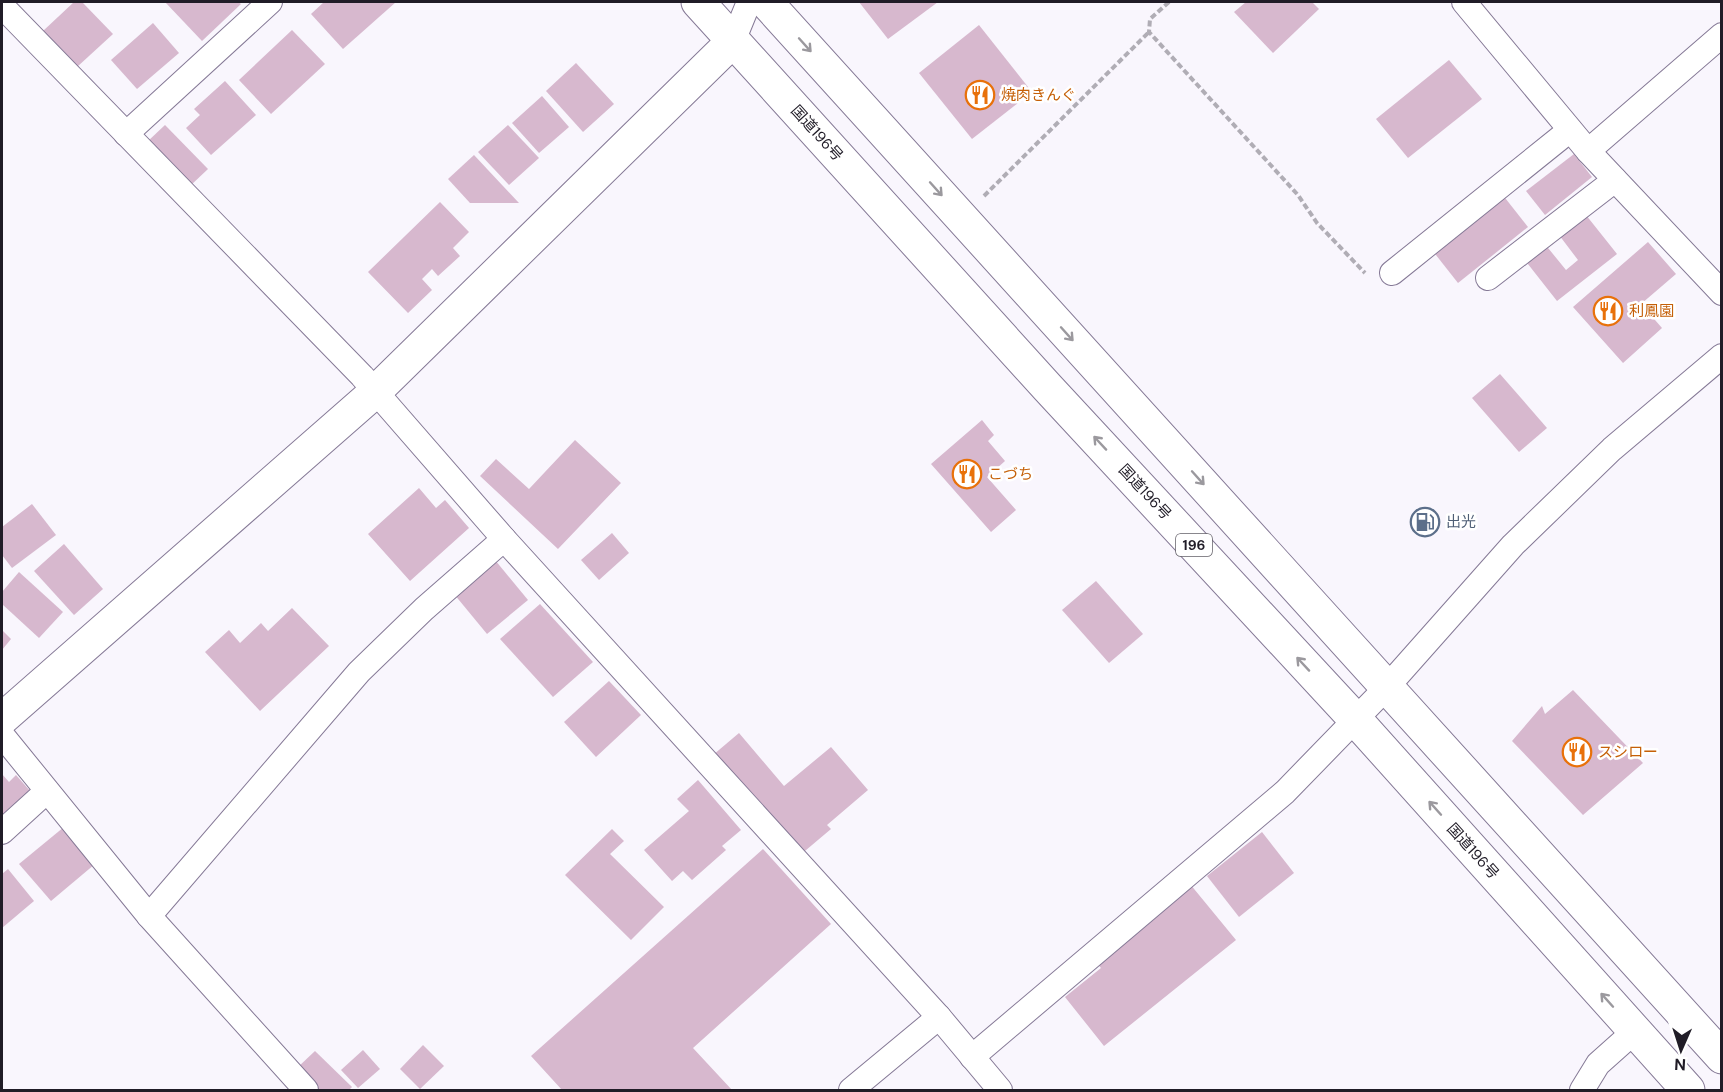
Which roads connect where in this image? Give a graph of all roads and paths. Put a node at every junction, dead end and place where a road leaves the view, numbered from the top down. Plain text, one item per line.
1 (698, 2) edge
2 (749, 2) edge
3 (766, 2) edge
4 (1169, 2) edge
5 (1464, 2) edge
6 (263, 4) edge
7 (2, 6) edge
8 (1149, 32) junction
9 (1722, 35) edge
10 (733, 40) junction
11 (1570, 130) junction
12 (126, 134) junction
13 (1588, 151) junction
14 (1615, 180) junction
15 (962, 218) junction
16 (1392, 273) joint
17 (1488, 278) dead end
18 (1722, 293) edge
19 (1722, 356) edge
20 (375, 392) junction
21 (504, 539) junction
22 (1387, 687) junction
23 (2, 719) edge
24 (1355, 719) junction
25 (2, 735) edge
26 (47, 791) junction
27 (2, 831) edge
28 (149, 916) junction
29 (939, 1017) junction
30 (1635, 1031) junction
31 (972, 1057) junction
32 (1722, 1057) edge
33 (306, 1090) edge
34 (851, 1090) edge
35 (1000, 1090) edge
36 (1582, 1090) edge
37 (1688, 1090) edge

1 - 10 highway, 国道196号 / 196
2 - 10 street
3 -> 15 highway
4 - 8 path
5 - 11 street
6 - 12 street
7 - 12 street
8 - 15 path
8 - 16 path
9 - 13 street
10 - 20 street
24 -> 10 highway, 国道196号 / 196
11 - 13 street
11 - 16 street
12 - 20 street
13 - 14 street
14 - 17 street
14 - 18 street
15 -> 22 highway
19 - 22 street
20 - 21 street
20 - 23 street
21 - 28 street
21 - 29 street
22 - 24 street
22 - 32 highway
30 -> 24 highway, 国道196号 / 196
24 - 31 street
25 - 26 street
26 - 27 street
26 - 28 street
28 - 33 street
29 - 31 street
29 - 34 street
30 - 36 street
30 - 37 highway, 国道196号 / 196
31 - 35 street

